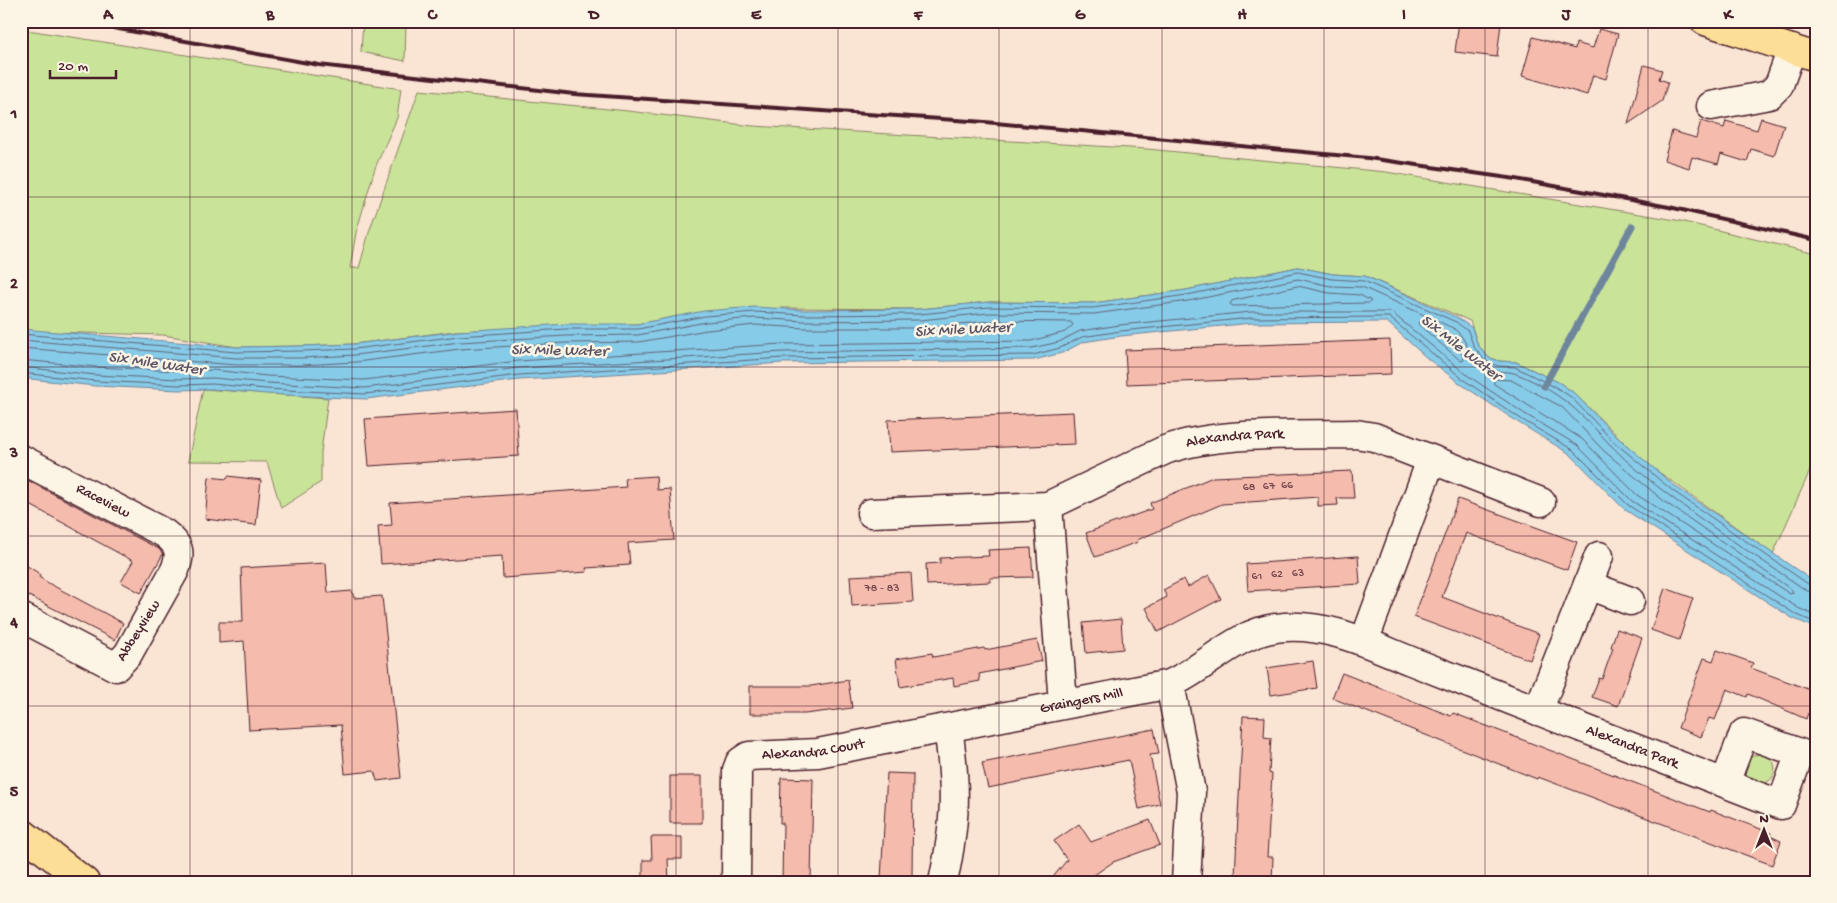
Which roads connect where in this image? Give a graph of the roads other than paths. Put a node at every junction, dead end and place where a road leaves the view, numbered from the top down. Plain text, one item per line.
1 (1706, 21) edge
2 (1804, 53) edge
3 (1711, 106) dead end
4 (21, 459) edge
5 (1431, 460) junction
6 (1541, 502) dead end
7 (1048, 506) junction
8 (871, 514) dead end
9 (180, 550) joint
10 (1599, 556) dead end
11 (1588, 585) junction
12 (1630, 600) dead end
13 (21, 617) edge
14 (1364, 642) junction
15 (1170, 684) junction
16 (1063, 703) junction
17 (1538, 711) junction
18 (948, 728) junction
19 (1725, 783) dead end
20 (21, 832) edge
21 (85, 882) edge
22 (736, 882) edge
23 (943, 882) edge
24 (1186, 882) edge

1 - 2 main road
2 - 3 street
4 - 9 street, Raceview
5 - 6 street, Alexandra Park
5 - 7 street, Alexandra Park
5 - 14 street
7 - 8 street, Alexandra Park
7 - 16 street
9 - 13 street, Abbeyview
10 - 11 street
11 - 12 street
11 - 17 street
14 - 15 street, Alexandra Park
14 - 17 street, Alexandra Park
15 - 16 street, Graingers Mill
15 - 24 street
16 - 18 street, Graingers Mill
17 - 19 street, Alexandra Park
18 - 22 street, Alexandra Court
18 - 23 street
20 - 21 main road

